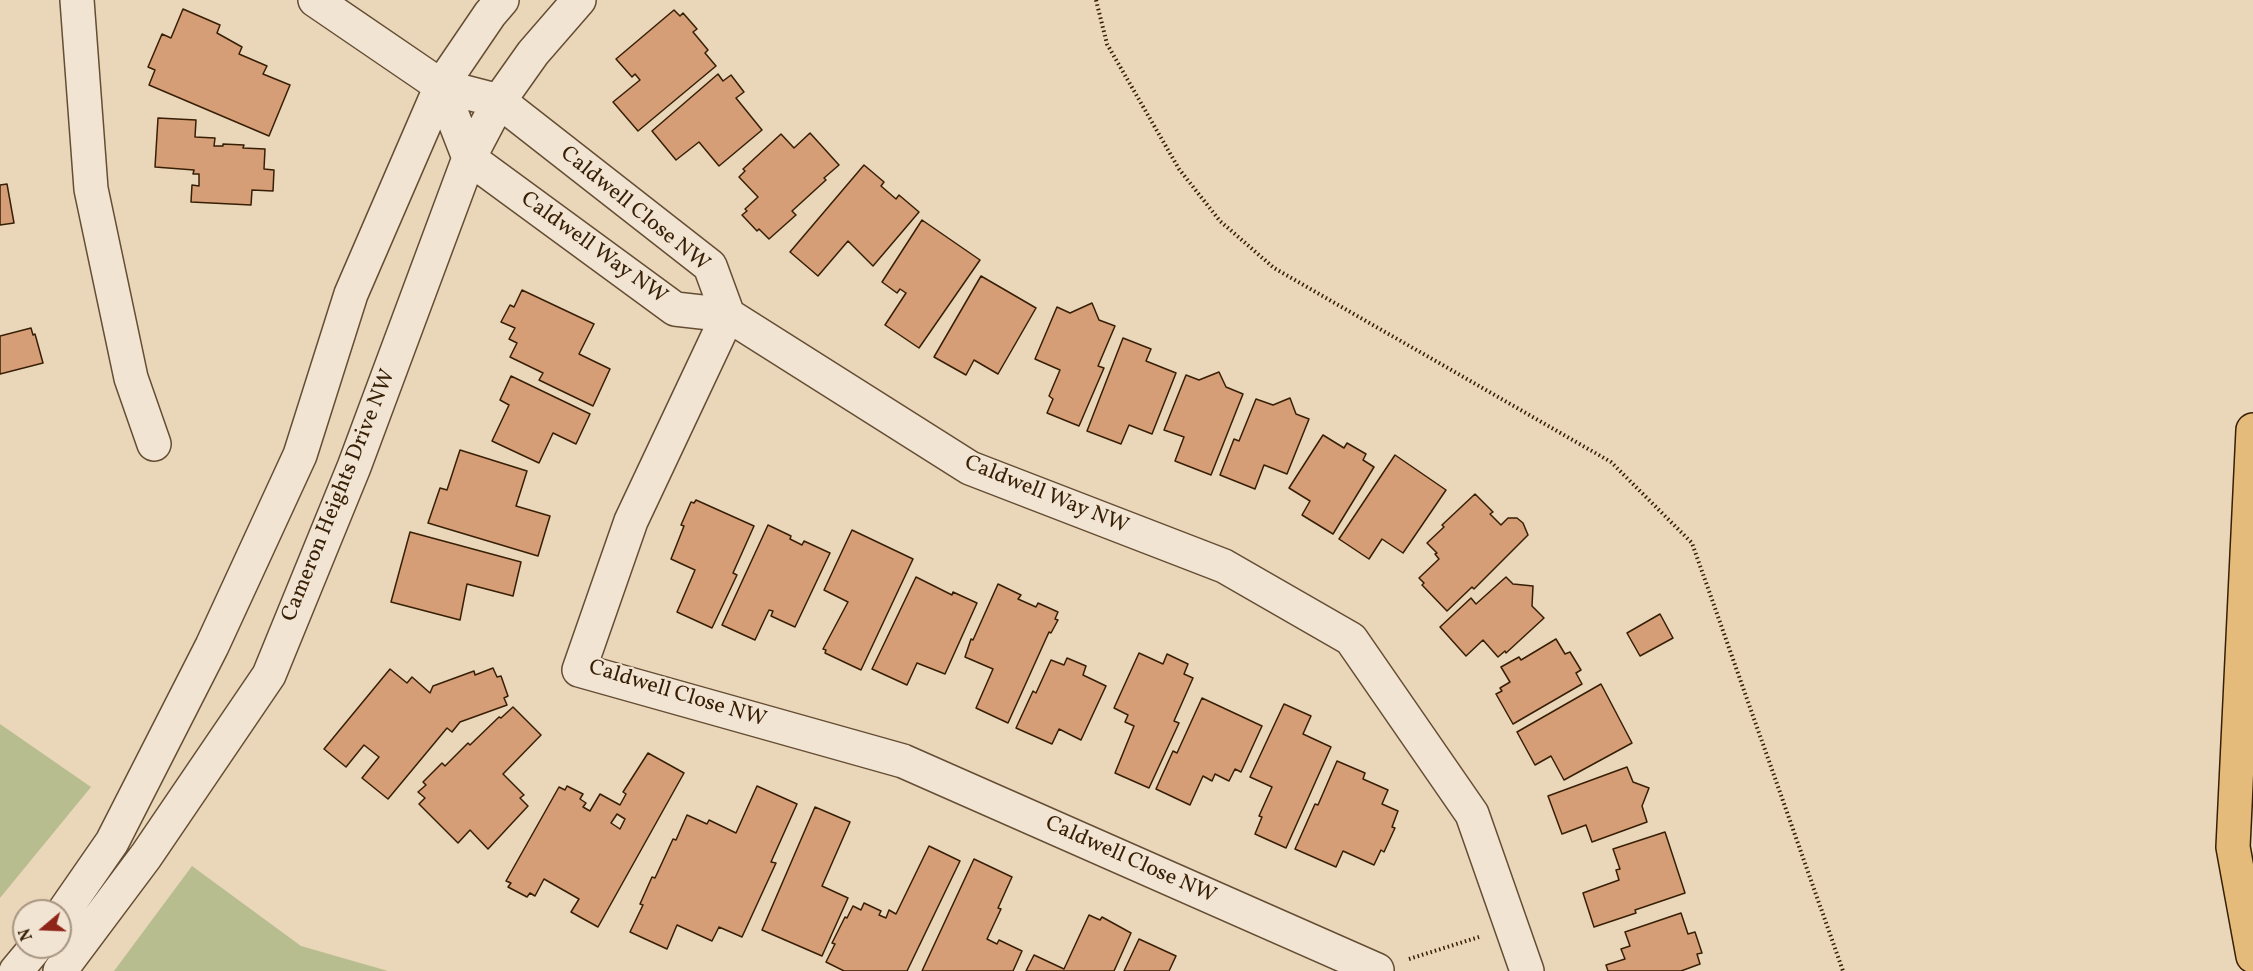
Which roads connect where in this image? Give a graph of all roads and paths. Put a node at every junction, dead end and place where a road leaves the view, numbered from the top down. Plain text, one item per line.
1 (77, 0) edge
2 (315, 0) edge
3 (502, 0) edge
4 (579, 0) edge
5 (1096, 0) edge
6 (441, 86) junction
7 (499, 101) junction
8 (469, 158) junction
9 (728, 315) junction
10 (2253, 430) edge
11 (154, 444) dead end
12 (72, 900) edge
13 (1511, 926) junction
14 (2253, 956) edge
15 (26, 959) edge
16 (1377, 970) edge
17 (16, 971) edge
18 (60, 971) edge
19 (1527, 971) edge
20 (1843, 971) edge

1 - 11 street
2 - 6 street
3 - 6 street
4 - 7 street, Cameron Heights Drive NW
5 - 20 path
6 - 7 street, Caldwell Close NW
6 - 8 street
6 - 12 street
7 - 8 street, Cameron Heights Drive NW
7 - 9 street, Caldwell Close NW
8 - 9 street, Caldwell Way NW
8 - 18 street, Cameron Heights Drive NW
9 - 13 street, Caldwell Way NW
9 - 16 street, Caldwell Close NW
10 - 14 highway
13 - 16 path
13 - 19 street, Caldwell Way NW
15 - 17 street

